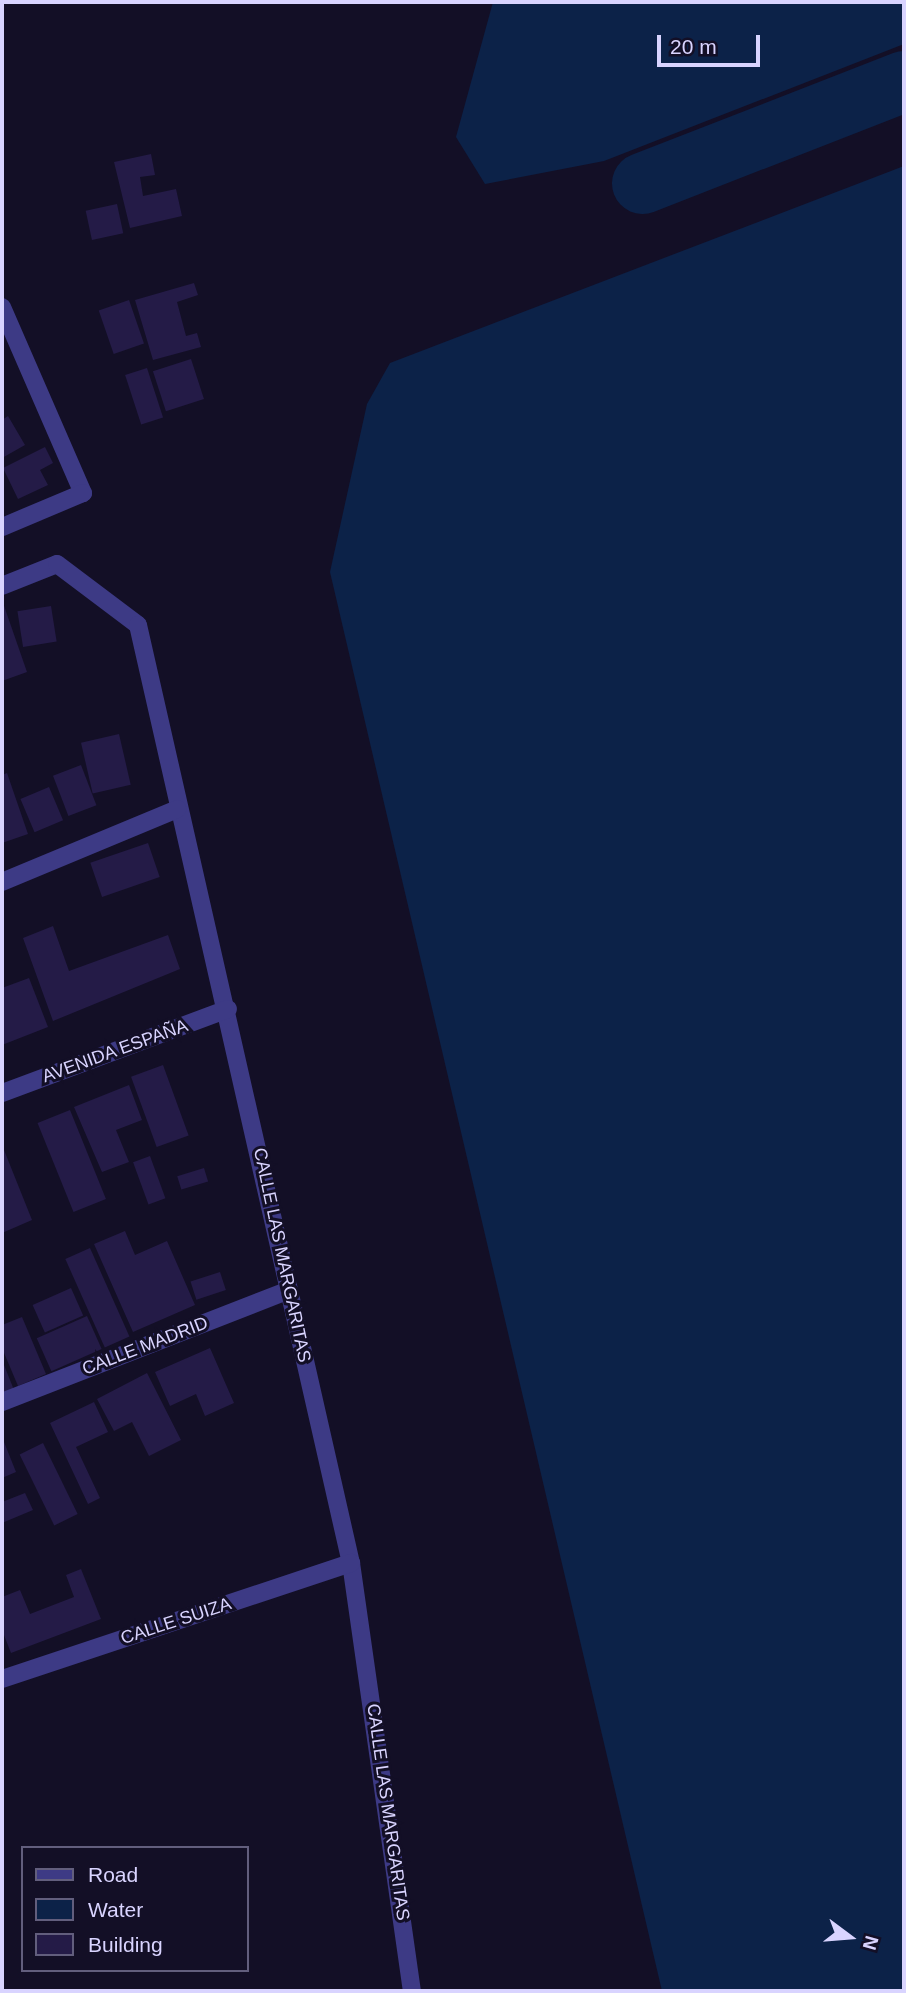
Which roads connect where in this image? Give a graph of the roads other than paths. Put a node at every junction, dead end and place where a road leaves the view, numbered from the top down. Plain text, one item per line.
1 (2, 307) edge
2 (2, 527) edge
3 (2, 586) edge
4 (177, 809) junction
5 (2, 882) edge
6 (228, 1009) junction
7 (2, 1093) edge
8 (289, 1290) junction
9 (2, 1402) edge
10 (351, 1563) junction
11 (2, 1679) edge
12 (412, 1991) edge

1 - 2 street
3 - 4 street, CALLE LAS MARGARITAS
4 - 5 street
4 - 6 street, CALLE LAS MARGARITAS
6 - 7 street, AVENIDA ESPAÑA
6 - 8 street, CALLE LAS MARGARITAS
8 - 9 street, CALLE MADRID
8 - 10 street, CALLE LAS MARGARITAS
10 - 11 street, CALLE SUIZA
10 - 12 street, CALLE LAS MARGARITAS

